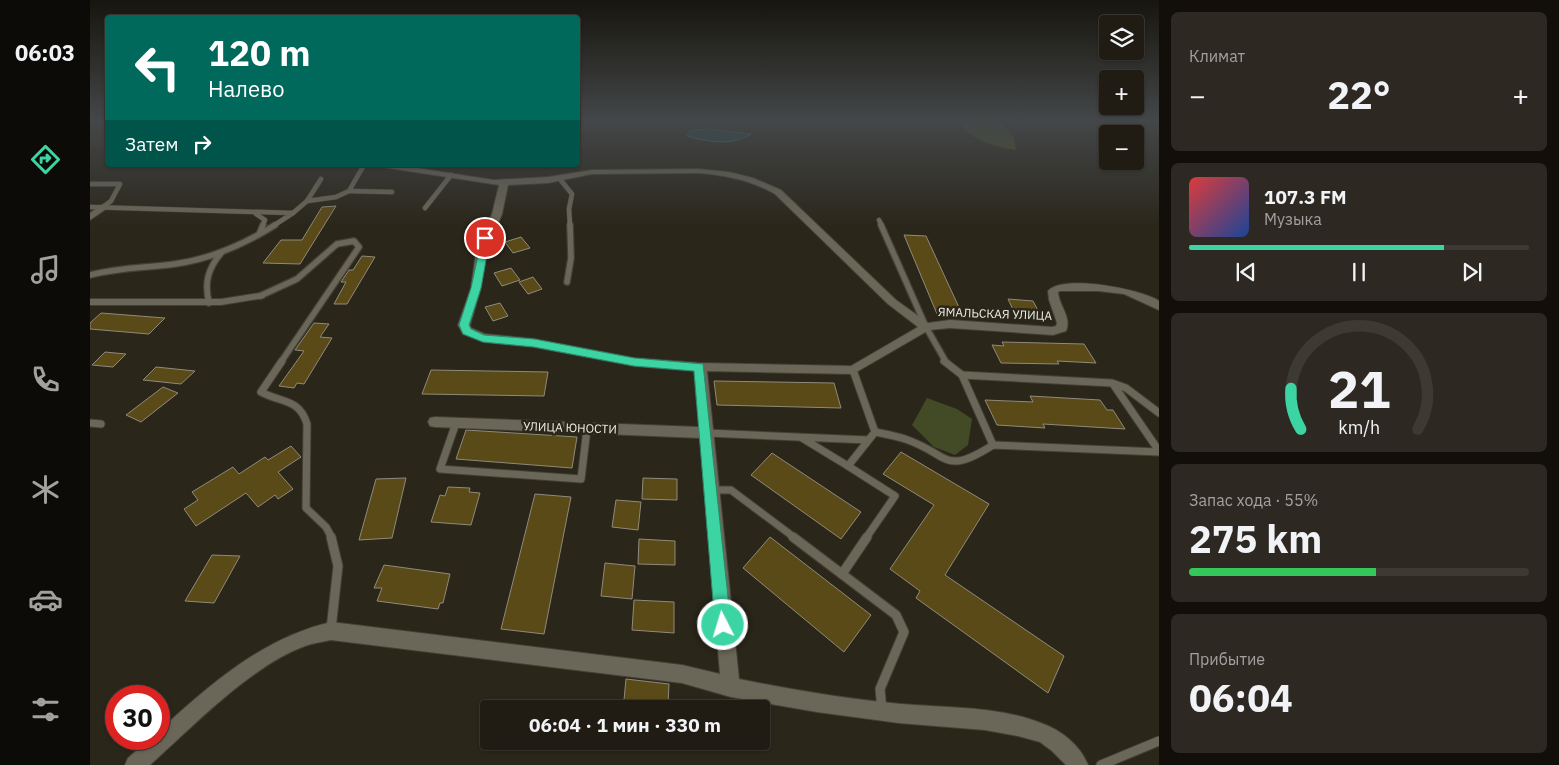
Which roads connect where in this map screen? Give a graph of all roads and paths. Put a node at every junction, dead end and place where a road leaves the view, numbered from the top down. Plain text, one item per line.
1 (363, 167) edge
2 (395, 167) edge
3 (451, 176) junction
4 (559, 178) junction
5 (321, 179) dead end
6 (504, 183) junction
7 (90, 184) edge
8 (349, 191) junction
9 (392, 192) dead end
10 (307, 201) junction
11 (90, 207) edge
12 (103, 208) junction
13 (425, 208) dead end
14 (254, 213) junction
15 (293, 213) junction
16 (90, 217) edge
17 (879, 220) dead end
18 (255, 236) junction
19 (222, 252) junction
20 (90, 275) edge
21 (567, 282) dead end
22 (260, 296) joint
23 (90, 302) edge
24 (209, 303) junction
25 (1159, 306) edge
26 (926, 327) junction
27 (700, 367) junction
28 (853, 370) junction
29 (962, 375) junction
30 (1112, 383) junction
31 (1159, 413) edge
32 (435, 422) dead end
33 (90, 423) edge
34 (456, 423) junction
35 (101, 424) dead end
36 (587, 429) junction
37 (875, 432) junction
38 (705, 433) junction
39 (801, 437) junction
40 (868, 440) junction
41 (993, 445) junction
42 (1159, 451) edge
43 (848, 466) junction
44 (711, 490) junction
45 (842, 574) junction
46 (331, 631) junction
47 (731, 688) junction
48 (882, 711) junction
49 (1159, 741) edge
50 (135, 765) edge
51 (1078, 765) edge
52 (1101, 765) edge

1 - 8 lane
2 - 3 street
3 - 6 street
3 - 13 lane
4 - 6 street
4 - 21 lane
4 - 26 street
5 - 10 lane
6 - 27 street
7 - 12 lane
8 - 9 lane
8 - 10 lane
10 - 15 lane
11 - 12 lane
12 - 14 lane
12 - 16 street
14 - 15 lane
14 - 18 lane
15 - 18 lane
17 - 26 lane
18 - 19 lane
19 - 20 lane
19 - 24 lane
22 - 24 street
22 - 46 lane
23 - 24 street
25 - 26 street, ЯМАЛЬСКАЯ УЛИЦА
26 - 28 street
26 - 29 lane
27 - 28 street
27 - 38 street
28 - 37 lane
29 - 30 lane
29 - 41 lane
30 - 31 lane
30 - 42 lane
32 - 34 street, УЛИЦА ЮНОСТИ
33 - 35 lane
34 - 36 street, УЛИЦА ЮНОСТИ
34 - 36 lane
36 - 38 street, УЛИЦА ЮНОСТИ
37 - 40 lane
37 - 41 lane
38 - 39 lane
38 - 44 street
39 - 40 lane
39 - 43 lane
40 - 43 lane
41 - 42 lane
43 - 45 lane
44 - 45 lane
44 - 47 street
45 - 48 lane
46 - 47 street
46 - 50 street
47 - 48 street
48 - 51 street
49 - 52 lane

